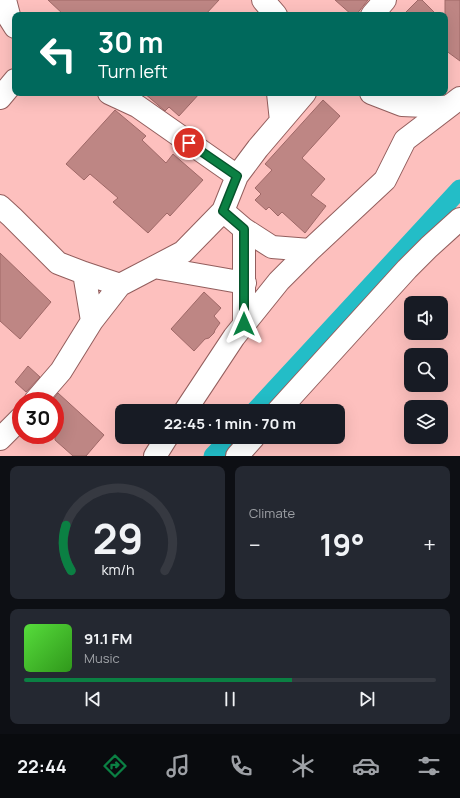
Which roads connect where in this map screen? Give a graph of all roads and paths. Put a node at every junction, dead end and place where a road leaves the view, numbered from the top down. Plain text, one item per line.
1 (5, 0) edge
2 (385, 0) edge
3 (375, 12) edge
4 (12, 22) edge
5 (12, 84) edge
6 (115, 96) edge
7 (278, 96) edge
8 (302, 96) edge
9 (379, 96) edge
10 (0, 98) edge
11 (454, 103) edge
12 (281, 121) junction
13 (237, 176) junction
14 (1, 204) edge
15 (223, 211) junction
16 (460, 220) edge
17 (244, 229) junction
18 (310, 250) junction
19 (154, 267) junction
20 (84, 273) junction
21 (244, 283) junction
22 (120, 285) junction
23 (92, 321) junction
24 (244, 324) junction
25 (43, 392) edge
26 (190, 404) edge
27 (284, 404) edge
28 (12, 427) edge
29 (0, 439) edge
30 (163, 444) edge
31 (248, 444) edge
32 (0, 453) edge
33 (3, 456) edge
34 (155, 456) edge
35 (237, 456) edge

1 - 4 street
2 - 3 street
5 - 10 street
6 - 13 street
7 - 12 street
8 - 12 street
9 - 11 street
11 - 18 street
12 - 13 street
13 - 15 street
14 - 20 street
15 - 17 street
15 - 19 street
16 - 27 street
17 - 18 street
17 - 21 street
18 - 24 street
19 - 21 street
19 - 22 street
20 - 22 street
20 - 23 street
21 - 24 street
22 - 23 street
23 - 25 street
24 - 26 street
28 - 29 street
30 - 34 street
31 - 35 street
32 - 33 street

